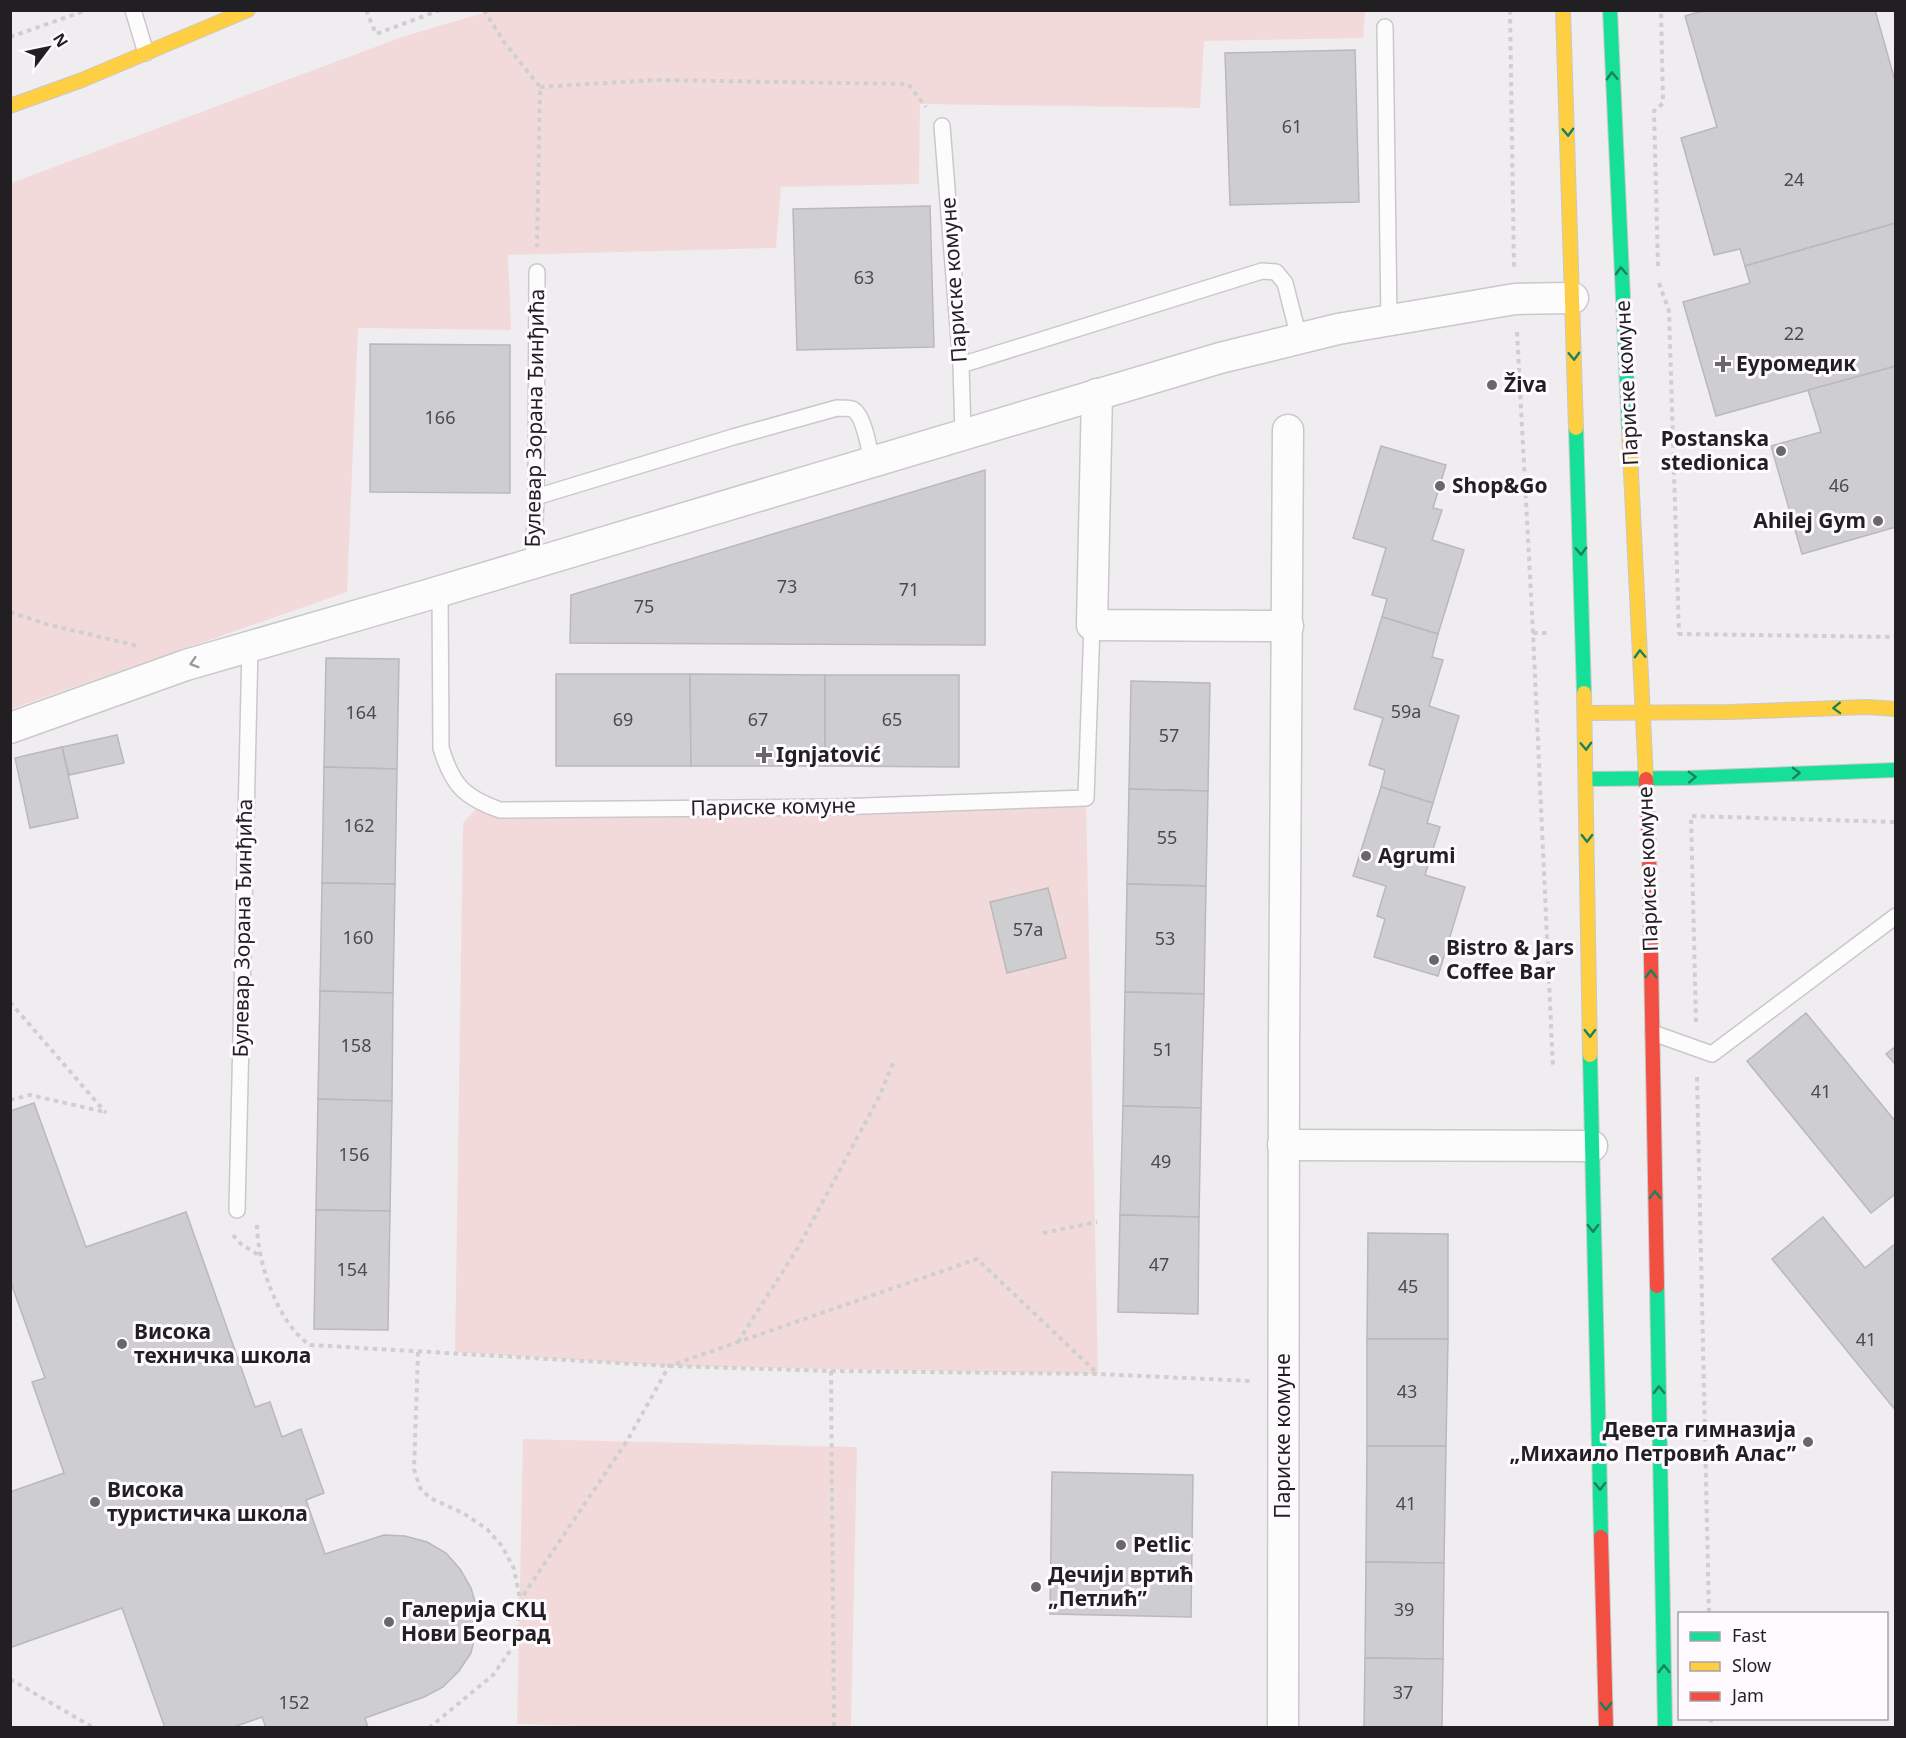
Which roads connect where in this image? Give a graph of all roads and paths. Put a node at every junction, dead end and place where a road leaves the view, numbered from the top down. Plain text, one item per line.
1 (87, 10) edge
2 (133, 10) edge
3 (248, 10) edge
4 (366, 10) edge
5 (440, 10) edge
6 (484, 10) edge
7 (1510, 10) edge
8 (1563, 10) edge
9 (1610, 10) edge
10 (1661, 10) edge
11 (1385, 27) dead end
12 (10, 37) edge
13 (146, 53) junction
14 (540, 87) junction
15 (10, 106) edge
16 (942, 126) joint
17 (537, 272) joint
18 (1573, 298) junction
19 (1515, 299) junction
20 (1389, 320) junction
21 (1299, 338) junction
22 (961, 365) junction
23 (1097, 394) junction
24 (1288, 430) dead end
25 (963, 434) junction
26 (872, 461) junction
27 (536, 497) junction
28 (533, 564) junction
29 (440, 591) junction
30 (10, 612) edge
31 (1092, 625) junction
32 (1287, 626) junction
33 (1896, 637) edge
34 (250, 646) junction
35 (186, 665) junction
36 (1896, 709) edge
37 (1585, 713) junction
38 (1643, 713) junction
39 (10, 728) edge
40 (1896, 770) edge
41 (1646, 778) junction
42 (1587, 779) junction
43 (1896, 822) edge
44 (1896, 916) edge
45 (10, 1002) edge
46 (1653, 1033) junction
47 (1696, 1049) junction
48 (893, 1063) dead end
49 (1553, 1075) dead end
50 (10, 1100) edge
51 (1284, 1145) junction
52 (1592, 1146) junction
53 (237, 1210) dead end
54 (258, 1220) dead end
55 (1097, 1222) dead end
56 (1043, 1233) dead end
57 (738, 1343) junction
58 (418, 1352) junction
59 (669, 1366) junction
60 (831, 1371) junction
61 (1098, 1374) junction
62 (1283, 1381) junction
63 (520, 1600) junction
64 (1709, 1612) edge
65 (10, 1679) edge
66 (94, 1728) edge
67 (429, 1728) edge
68 (834, 1728) edge
69 (1283, 1728) edge
70 (1606, 1728) edge
71 (1665, 1728) edge

1 - 12 path
2 - 13 lane
3 - 13 main road
4 - 5 path
6 - 14 path
7 - 19 path
8 -> 18 main road
38 -> 9 main road, Париске комуне
10 - 33 path
11 - 20 lane
13 - 15 main road
14 - 16 path
14 - 17 path
16 - 22 lane, Париске комуне
17 - 27 lane, Булевар Зорана Ђинђића
18 - 19 street
18 -> 37 main road
19 - 20 street
19 - 49 path
20 - 21 street
21 - 22 lane
21 - 23 street
22 - 25 lane, Париске комуне
23 - 25 street
23 - 31 street
24 - 32 street, Париске комуне
25 - 26 street
26 - 27 lane
26 - 28 street
27 - 28 lane, Булевар Зорана Ђинђића
28 - 29 street
29 - 31 lane, Париске комуне
29 - 34 street
30 - 35 path
31 - 32 street
32 - 51 street, Париске комуне
34 -> 35 street
34 - 53 lane, Булевар Зорана Ђинђића
35 - 39 street
36 -> 38 main road
37 - 38 main road
37 -> 42 main road
38 - 41 main road, Париске комуне
41 -> 40 main road
41 - 42 main road
46 -> 41 main road, Париске комуне
42 -> 52 main road
43 - 47 path
44 - 47 lane
45 - 50 path
46 - 47 lane
71 -> 46 main road, Париске комуне
47 - 64 path
48 - 57 path
51 - 52 street
51 - 62 street, Париске комуне
52 -> 70 main road
54 - 58 path
55 - 56 path
57 - 59 path
57 - 61 path
58 - 59 path
58 - 63 path
59 - 60 path
59 - 63 path
60 - 61 path
60 - 68 path
61 - 62 path
62 - 69 street, Париске комуне
63 - 67 path
65 - 66 path

